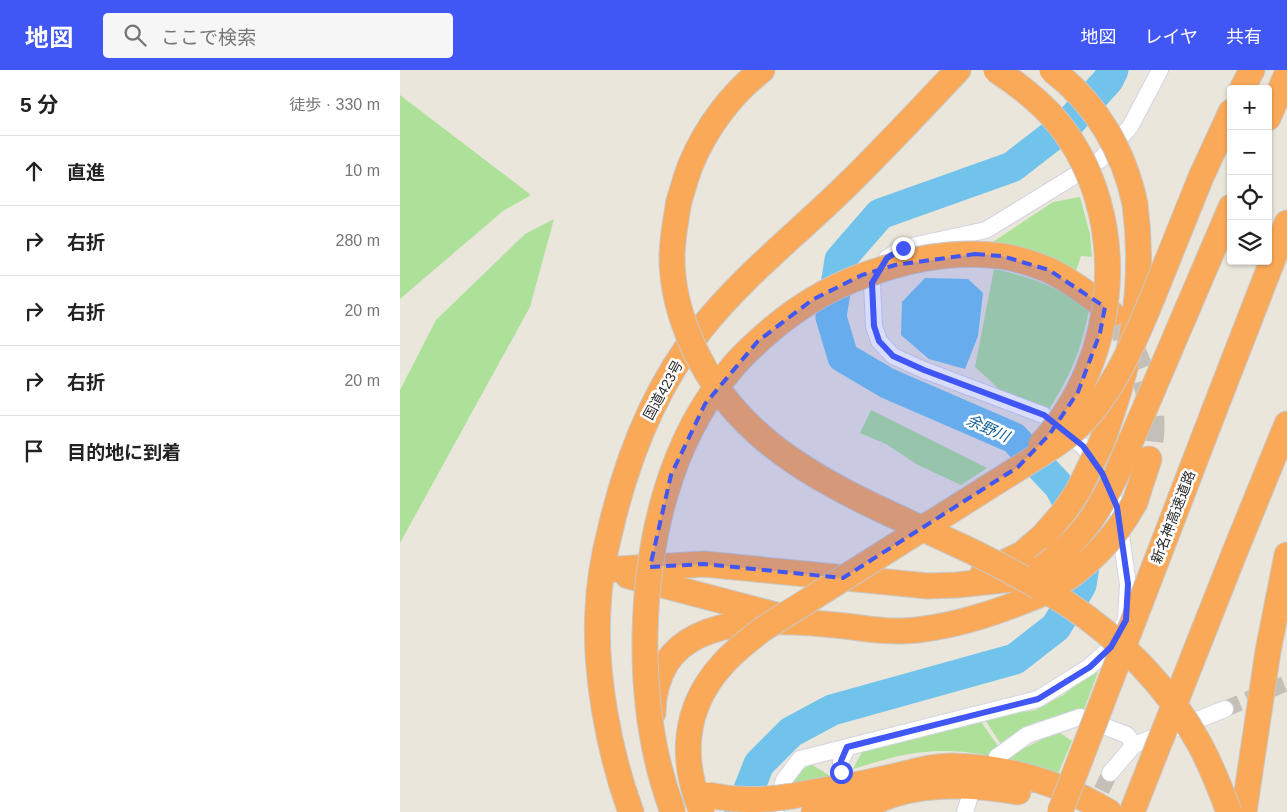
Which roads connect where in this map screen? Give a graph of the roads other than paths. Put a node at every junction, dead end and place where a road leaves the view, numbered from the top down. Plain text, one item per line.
1 (762, 70) edge
2 (781, 70) edge
3 (958, 70) edge
4 (996, 70) edge
5 (1052, 70) edge
6 (1160, 70) edge
7 (1252, 70) edge
8 (1287, 74) edge
9 (1244, 85) edge
10 (1272, 109) edge
11 (1227, 121) edge
12 (706, 134) junction
13 (1227, 216) edge
14 (1287, 223) edge
15 (1112, 314) tunnel mouth
16 (1287, 424) edge
17 (1149, 459) tunnel mouth
18 (1018, 467) junction
19 (1287, 554) edge
20 (602, 570) junction
21 (928, 586) junction
22 (801, 622) junction
23 (1225, 709) tunnel mouth
24 (1134, 745) junction
25 (847, 747) junction
26 (997, 757) dead end
27 (841, 772) dead end
28 (1110, 772) tunnel mouth
29 (883, 779) junction
30 (705, 803) edge
31 (784, 804) edge
32 (631, 812) edge
33 (673, 812) edge
34 (814, 812) edge
35 (852, 812) edge
36 (1060, 812) edge
37 (1072, 812) edge
38 (1109, 812) edge
39 (1132, 812) edge
40 (1229, 812) edge
41 (1244, 812) edge

1 - 12 highway
2 - 12 highway
3 - 20 highway, 国道423号
4 - 18 highway, bridge
5 - 21 highway, bridge
6 - 25 street
7 - 9 highway
8 - 10 highway
11 - 18 highway, bridge
12 - 40 highway, bridge
13 - 21 highway, bridge
14 - 36 highway, 新名神高速道路, bridge
15 - 33 highway, bridge
16 - 39 highway, bridge
17 - 22 highway, bridge
18 - 30 highway, bridge
19 - 41 highway
20 - 21 highway
20 - 22 highway
20 - 32 highway, 国道423号
22 - 30 highway
23 - 24 street
24 - 26 street
24 - 28 street
25 - 27 street
25 - 31 street
29 - 31 highway
29 - 34 highway
29 - 38 highway
30 - 31 highway, bridge
35 - 37 highway

